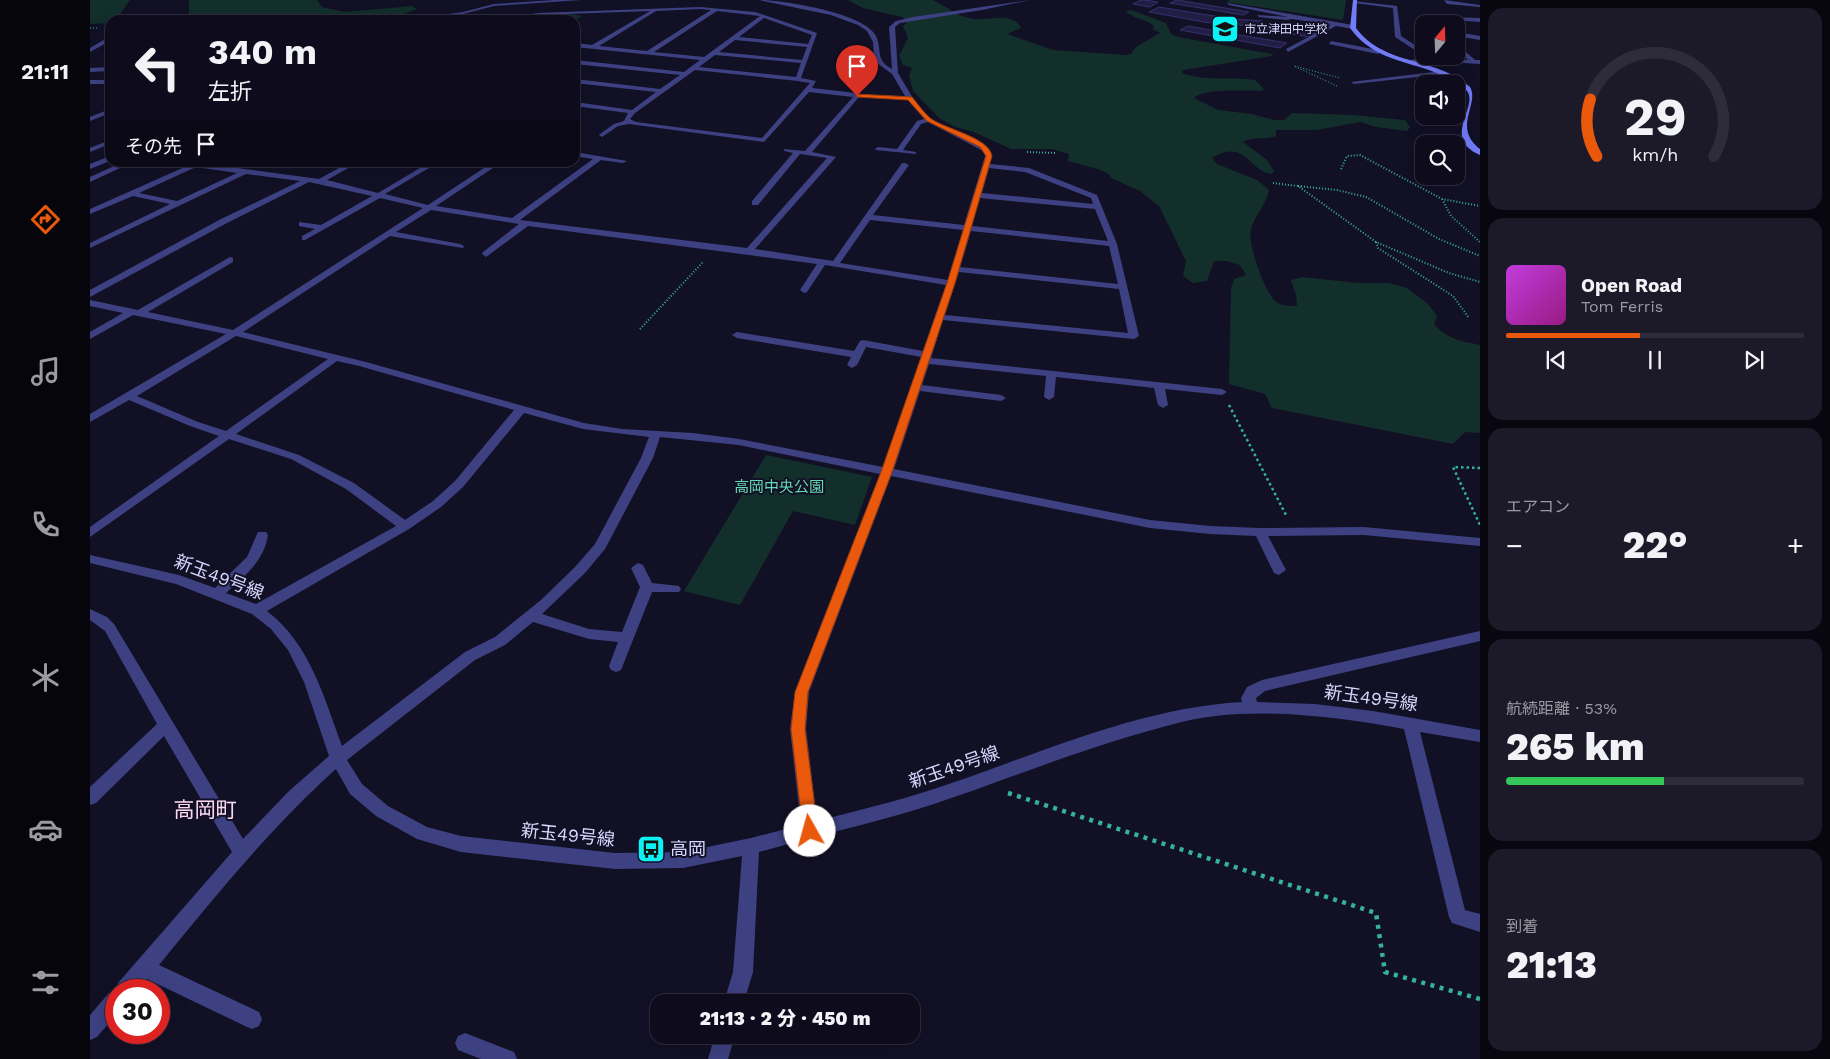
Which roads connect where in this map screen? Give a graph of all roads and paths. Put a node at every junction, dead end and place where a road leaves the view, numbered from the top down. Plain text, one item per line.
1 (579, 0) edge
2 (761, 0) edge
3 (1028, 0) edge
4 (1446, 0) edge
5 (1355, 1) edge
6 (1229, 4) dead end
7 (1480, 6) edge
8 (656, 10) junction
9 (715, 10) junction
10 (591, 12) junction
11 (1473, 13) dead end
12 (1480, 13) edge
13 (446, 15) edge
14 (531, 15) edge
15 (764, 16) junction
16 (1259, 16) dead end
17 (1291, 17) junction
18 (582, 18) dead end
19 (1465, 19) edge
20 (1480, 20) edge
21 (1336, 24) junction
22 (1353, 26) junction
23 (1465, 36) edge
24 (734, 38) junction
25 (1480, 38) edge
26 (90, 40) edge
27 (105, 40) edge
28 (105, 42) edge
29 (1331, 43) dead end
30 (580, 46) edge
31 (811, 46) junction
32 (592, 47) junction
33 (1415, 48) edge
34 (90, 50) edge
35 (1288, 50) dead end
36 (1378, 52) junction
37 (648, 53) junction
38 (715, 53) junction
39 (1465, 53) edge
40 (707, 59) junction
41 (1415, 60) edge
42 (1406, 61) junction
43 (804, 62) junction
44 (1477, 62) edge
45 (580, 63) edge
46 (694, 68) junction
47 (105, 69) edge
48 (90, 70) edge
49 (895, 73) junction
50 (1442, 73) junction
51 (685, 74) junction
52 (798, 79) junction
53 (90, 82) edge
54 (105, 82) edge
55 (580, 82) edge
56 (1354, 82) joint
57 (94, 88) dead end
58 (105, 89) edge
59 (1344, 89) dead end
60 (809, 90) junction
61 (662, 91) junction
62 (857, 96) junction
63 (910, 98) junction
64 (580, 105) edge
65 (633, 112) junction
66 (105, 113) edge
67 (90, 120) edge
68 (929, 120) junction
69 (628, 122) junction
70 (602, 136) dead end
71 (105, 144) edge
72 (878, 148) dead end
73 (786, 150) dead end
74 (90, 151) edge
75 (899, 151) junction
76 (798, 152) junction
77 (914, 152) dead end
78 (105, 153) edge
79 (807, 153) junction
80 (1480, 153) edge
81 (580, 155) edge
82 (599, 158) junction
83 (105, 160) edge
84 (624, 161) dead end
85 (905, 165) dead end
86 (90, 166) edge
87 (987, 166) junction
88 (119, 167) edge
89 (191, 167) edge
90 (203, 167) edge
91 (347, 167) edge
92 (428, 167) edge
93 (491, 167) edge
94 (213, 168) joint
95 (1342, 168) dead end
96 (244, 172) junction
97 (90, 180) edge
98 (307, 180) junction
99 (320, 181) junction
100 (1273, 183) dead end
101 (1298, 186) junction
102 (131, 193) junction
103 (380, 195) junction
104 (978, 195) junction
105 (1442, 199) junction
106 (755, 203) dead end
107 (178, 204) junction
108 (1480, 206) edge
109 (428, 207) junction
110 (1098, 207) junction
111 (90, 212) edge
112 (868, 217) junction
113 (513, 221) junction
114 (526, 223) junction
115 (302, 224) dead end
116 (323, 228) junction
117 (968, 229) junction
118 (388, 233) junction
119 (90, 235) edge
120 (105, 238) junction
121 (305, 238) dead end
122 (1376, 242) junction
123 (1480, 242) edge
124 (1113, 244) junction
125 (90, 246) edge
126 (460, 246) dead end
127 (716, 247) junction
128 (749, 251) junction
129 (486, 254) dead end
130 (1480, 256) edge
131 (230, 260) dead end
132 (823, 262) junction
133 (835, 264) junction
134 (955, 269) junction
135 (1480, 282) edge
136 (951, 283) junction
137 (1122, 287) junction
138 (804, 290) dead end
139 (90, 294) edge
140 (90, 304) edge
141 (136, 313) junction
142 (938, 317) junction
143 (1469, 318) dead end
144 (640, 329) dead end
145 (235, 332) junction
146 (737, 335) dead end
147 (90, 336) edge
148 (752, 338) junction
149 (744, 348) dead end
150 (857, 355) junction
151 (336, 358) junction
152 (925, 358) junction
153 (852, 365) dead end
154 (1051, 374) junction
155 (1159, 385) junction
156 (915, 387) junction
157 (1222, 392) joint
158 (129, 396) junction
159 (1048, 397) dead end
160 (1001, 398) dead end
161 (1163, 405) dead end
162 (521, 409) junction
163 (90, 419) edge
164 (229, 434) junction
165 (655, 435) junction
166 (1480, 468) edge
167 (886, 472) junction
168 (1480, 524) edge
169 (405, 526) junction
170 (1294, 531) junction
171 (1260, 532) junction
172 (90, 533) edge
173 (262, 535) dead end
174 (1480, 542) edge
175 (90, 559) edge
176 (638, 568) dead end
177 (1279, 570) dead end
178 (647, 587) junction
179 (674, 589) dead end
180 (216, 595) junction
181 (257, 610) junction
182 (90, 614) edge
183 (530, 616) junction
184 (1480, 636) edge
185 (627, 638) junction
186 (616, 666) dead end
187 (1251, 708) junction
188 (1410, 724) junction
189 (166, 725) junction
190 (1480, 736) edge
191 (338, 758) junction
192 (974, 782) junction
193 (90, 798) edge
194 (810, 831) junction
195 (752, 846) junction
196 (242, 853) junction
197 (1480, 923) edge
198 (144, 968) junction
199 (134, 979) edge
200 (736, 994) edge
201 (1480, 999) edge
202 (105, 1013) edge
203 (252, 1019) dead end
204 (90, 1030) edge
205 (465, 1043) dead end
206 (722, 1044) edge
207 (507, 1059) edge
208 (718, 1059) edge

1 - 13 street
2 - 49 street
3 - 49 street
4 - 7 street
5 - 22 main road
5 - 33 street
6 - 17 street
8 - 9 street
8 - 10 street
8 - 32 street
9 - 15 street
9 - 37 street
10 - 14 street
10 - 18 street
11 - 12 street
15 - 24 street
15 - 31 street
16 - 17 street
17 - 21 street
19 - 20 street
21 - 22 street
21 - 35 street
22 - 36 main road
23 - 25 street
24 - 31 street
24 - 38 street
26 - 27 street
28 - 34 street
29 - 36 street
30 - 32 street
31 - 43 street
32 - 37 street
36 - 42 main road
37 - 40 street
38 - 40 street
38 - 43 street
39 - 44 street
40 - 46 street
41 - 42 street
42 - 50 main road
43 - 52 street
45 - 51 street
46 - 51 street
46 - 52 street
47 - 48 street
49 - 63 street
50 - 56 street
50 - 80 main road
51 - 61 street
52 - 60 street
53 - 54 street
55 - 61 street
56 - 59 path
57 - 58 street
60 - 62 street
60 - 69 street
61 - 65 street
62 - 63 street
62 - 79 street
63 - 68 street
64 - 65 street
65 - 69 street
66 - 67 street
68 - 75 street
68 - 87 street
69 - 70 street
71 - 74 street
72 - 75 street
73 - 76 street
74 - 78 street
75 - 77 street
76 - 79 street
76 - 106 street
79 - 128 street
81 - 82 street
82 - 84 street
82 - 113 street
83 - 86 street
85 - 112 street
87 - 104 street
87 - 110 street
88 - 97 street
89 - 102 street
90 - 94 street
91 - 99 street
92 - 103 street
93 - 109 street
94 - 96 street
95 - 105 path
96 - 98 street
96 - 107 street
98 - 99 street
98 - 139 street
99 - 103 street
100 - 101 path
101 - 122 path
101 - 130 path
102 - 107 street
102 - 111 street
103 - 109 street
103 - 116 street
104 - 110 street
104 - 117 street
105 - 108 path
105 - 123 path
107 - 120 street
109 - 113 street
109 - 118 street
110 - 124 street
112 - 117 street
112 - 133 street
113 - 114 street
114 - 127 street
114 - 129 street
115 - 116 street
116 - 121 street
117 - 124 street
117 - 134 street
118 - 126 street
118 - 145 street
119 - 120 street
120 - 125 street
122 - 135 path
122 - 143 path
124 - 137 street
127 - 128 street
127 - 144 path
128 - 132 street
131 - 141 street
132 - 133 street
132 - 138 street
133 - 136 street
134 - 136 street
134 - 137 street
136 - 142 street
137 - 142 street
140 - 141 street
141 - 145 street
141 - 147 street
142 - 152 street
145 - 151 street
145 - 158 street
146 - 148 street
148 - 149 street
148 - 150 street
150 - 152 street
150 - 153 street
151 - 162 street
151 - 164 street
152 - 154 street
152 - 156 street
154 - 155 street
154 - 159 street
155 - 157 street
155 - 161 street
156 - 160 street
156 - 167 street
157 - 170 path
158 - 163 street
158 - 164 street
162 - 165 street
162 - 169 street
164 - 169 street
164 - 172 street
165 - 167 street
165 - 183 street
166 - 168 path
167 - 171 street
167 - 194 street
169 - 181 street
170 - 171 street
170 - 174 street
171 - 177 street
173 - 180 street
175 - 180 street, 新玉49号線
176 - 178 street
178 - 179 street
178 - 185 street
180 - 181 street, 新玉49号線
181 - 191 street, 新玉49号線
182 - 189 street
183 - 185 street
183 - 191 street
184 - 187 street
185 - 186 street
187 - 188 street, 新玉49号線
187 - 192 street, 新玉49号線
188 - 190 street, 新玉49号線
188 - 197 street
189 - 193 street
189 - 196 street
191 - 195 street, 新玉49号線
191 - 196 street
192 - 194 street, 新玉49号線
192 - 201 path
194 - 195 street, 新玉49号線
195 - 200 street
196 - 198 street
198 - 199 street
198 - 203 street
202 - 204 street
205 - 207 street
206 - 208 street

